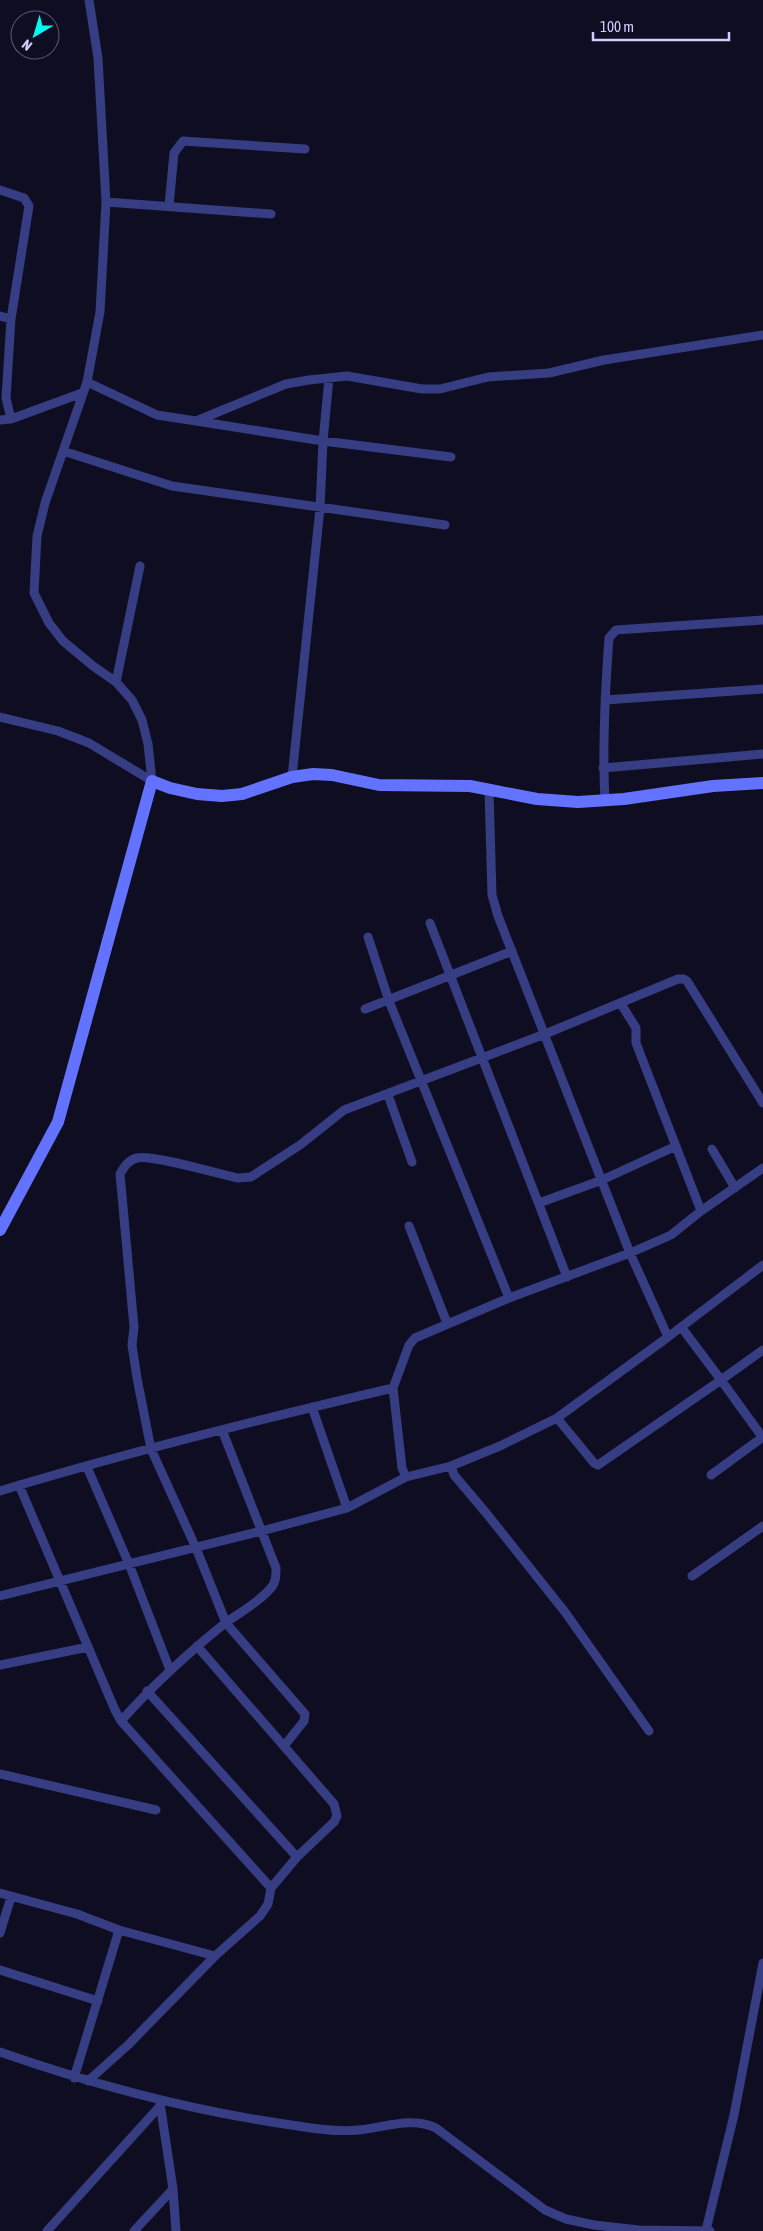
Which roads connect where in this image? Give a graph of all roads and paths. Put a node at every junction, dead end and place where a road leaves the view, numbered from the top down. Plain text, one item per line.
1 (88, 0) edge
2 (305, 149) dead end
3 (0, 190) edge
4 (106, 202) junction
5 (169, 206) junction
6 (271, 214) dead end
7 (0, 316) edge
8 (11, 319) junction
9 (763, 335) edge
10 (329, 378) junction
11 (87, 382) junction
12 (82, 393) junction
13 (11, 419) junction
14 (0, 420) edge
15 (196, 421) junction
16 (323, 441) junction
17 (63, 451) junction
18 (451, 457) dead end
19 (320, 508) junction
20 (445, 525) dead end
21 (140, 566) dead end
22 (763, 620) edge
23 (116, 682) junction
24 (763, 689) edge
25 (605, 700) junction
26 (0, 717) edge
27 (763, 754) edge
28 (603, 768) junction
29 (292, 777) junction
30 (152, 781) junction
31 (763, 783) edge
32 (489, 791) junction
33 (605, 800) junction
34 (430, 923) dead end
35 (368, 937) dead end
36 (512, 951) junction
37 (449, 975) junction
38 (389, 1001) junction
39 (621, 1004) junction
40 (365, 1009) dead end
41 (545, 1034) junction
42 (484, 1057) junction
43 (420, 1082) junction
44 (388, 1095) junction
45 (763, 1103) edge
46 (676, 1146) junction
47 (712, 1149) dead end
48 (412, 1162) dead end
49 (763, 1168) edge
50 (602, 1180) junction
51 (736, 1188) junction
52 (539, 1203) junction
53 (701, 1211) junction
54 (4, 1216) edge
55 (409, 1226) dead end
56 (0, 1230) edge
57 (630, 1253) junction
58 (763, 1265) edge
59 (567, 1277) junction
60 (509, 1298) junction
61 (447, 1324) junction
62 (682, 1328) junction
63 (668, 1337) junction
64 (763, 1350) edge
65 (721, 1380) junction
66 (393, 1388) junction
67 (312, 1407) junction
68 (557, 1418) junction
69 (222, 1430) junction
70 (763, 1437) edge
71 (151, 1449) junction
72 (451, 1466) junction
73 (87, 1467) junction
74 (711, 1475) dead end
75 (406, 1476) junction
76 (19, 1485) junction
77 (0, 1491) edge
78 (347, 1508) junction
79 (763, 1526) edge
80 (262, 1531) junction
81 (196, 1548) junction
82 (129, 1564) junction
83 (692, 1576) dead end
84 (61, 1581) junction
85 (0, 1596) edge
86 (226, 1623) junction
87 (197, 1646) junction
88 (88, 1647) junction
89 (0, 1665) edge
90 (170, 1670) junction
91 (147, 1691) junction
92 (121, 1721) junction
93 (649, 1731) dead end
94 (284, 1746) junction
95 (0, 1774) edge
96 (156, 1810) dead end
97 (297, 1857) junction
98 (271, 1888) junction
99 (0, 1893) edge
100 (11, 1896) junction
101 (119, 1930) junction
102 (0, 1933) edge
103 (215, 1956) junction
104 (763, 1963) edge
105 (0, 1970) edge
106 (98, 2001) junction
107 (0, 2052) edge
108 (74, 2078) junction
109 (88, 2081) junction
110 (160, 2103) junction
111 (173, 2189) junction
112 (47, 2231) edge
113 (134, 2231) edge
114 (176, 2231) edge
115 (708, 2231) edge

1 - 4 street
2 - 5 street
3 - 8 street
4 - 5 street
4 - 11 street
5 - 6 street
7 - 8 street
8 - 13 street
9 - 10 street
10 - 15 street
10 - 16 street
11 - 12 street
11 - 15 street
12 - 13 street
12 - 17 street
13 - 14 street
15 - 16 street
16 - 18 street
16 - 19 street
17 - 19 street
17 - 23 street
19 - 20 street
19 - 29 street
21 - 23 street
22 - 25 street
23 - 30 street
24 - 25 street
25 - 28 street
26 - 30 street
27 - 28 street
28 - 33 street
29 - 30 street
29 - 32 street
30 - 54 street
31 - 33 street
32 - 33 street
32 - 36 street
34 - 37 street
35 - 38 street
36 - 37 street
36 - 41 street
37 - 38 street
37 - 42 street
38 - 40 street
38 - 43 street
39 - 41 street
39 - 45 street
39 - 46 street
41 - 42 street
41 - 50 street
42 - 43 street
42 - 52 street
43 - 44 street
43 - 60 street
44 - 48 street
44 - 71 street
46 - 50 street
46 - 53 street
47 - 51 street
49 - 51 street
50 - 52 street
50 - 57 street
51 - 53 street
52 - 59 street
53 - 57 street
54 - 56 street
55 - 61 street
57 - 59 street
57 - 63 street
58 - 62 street
59 - 60 street
60 - 61 street
61 - 66 street
62 - 63 street
62 - 65 street
63 - 68 street
64 - 65 street
65 - 68 street
65 - 70 street
66 - 67 street
66 - 75 street
67 - 69 street
67 - 78 street
68 - 72 street
69 - 71 street
69 - 80 street
70 - 74 street
71 - 73 street
71 - 81 street
72 - 75 street
72 - 93 street
73 - 76 street
73 - 82 street
75 - 78 street
76 - 77 street
76 - 84 street
78 - 80 street
79 - 83 street
80 - 81 street
80 - 86 street
81 - 82 street
81 - 86 street
82 - 84 street
82 - 90 street
84 - 85 street
84 - 88 street
86 - 87 street
86 - 94 street
87 - 90 street
87 - 94 street
88 - 89 street
88 - 92 street
90 - 91 street
91 - 92 street
91 - 97 street
92 - 98 street
94 - 97 street
95 - 96 street
97 - 98 street
98 - 103 street
99 - 100 street
100 - 101 street
100 - 102 street
101 - 103 street
101 - 106 street
103 - 109 street
104 - 115 street
105 - 106 street
106 - 108 street
107 - 108 street
108 - 109 street
109 - 110 street
110 - 111 street
110 - 112 street
110 - 115 street
111 - 113 street
111 - 114 street

